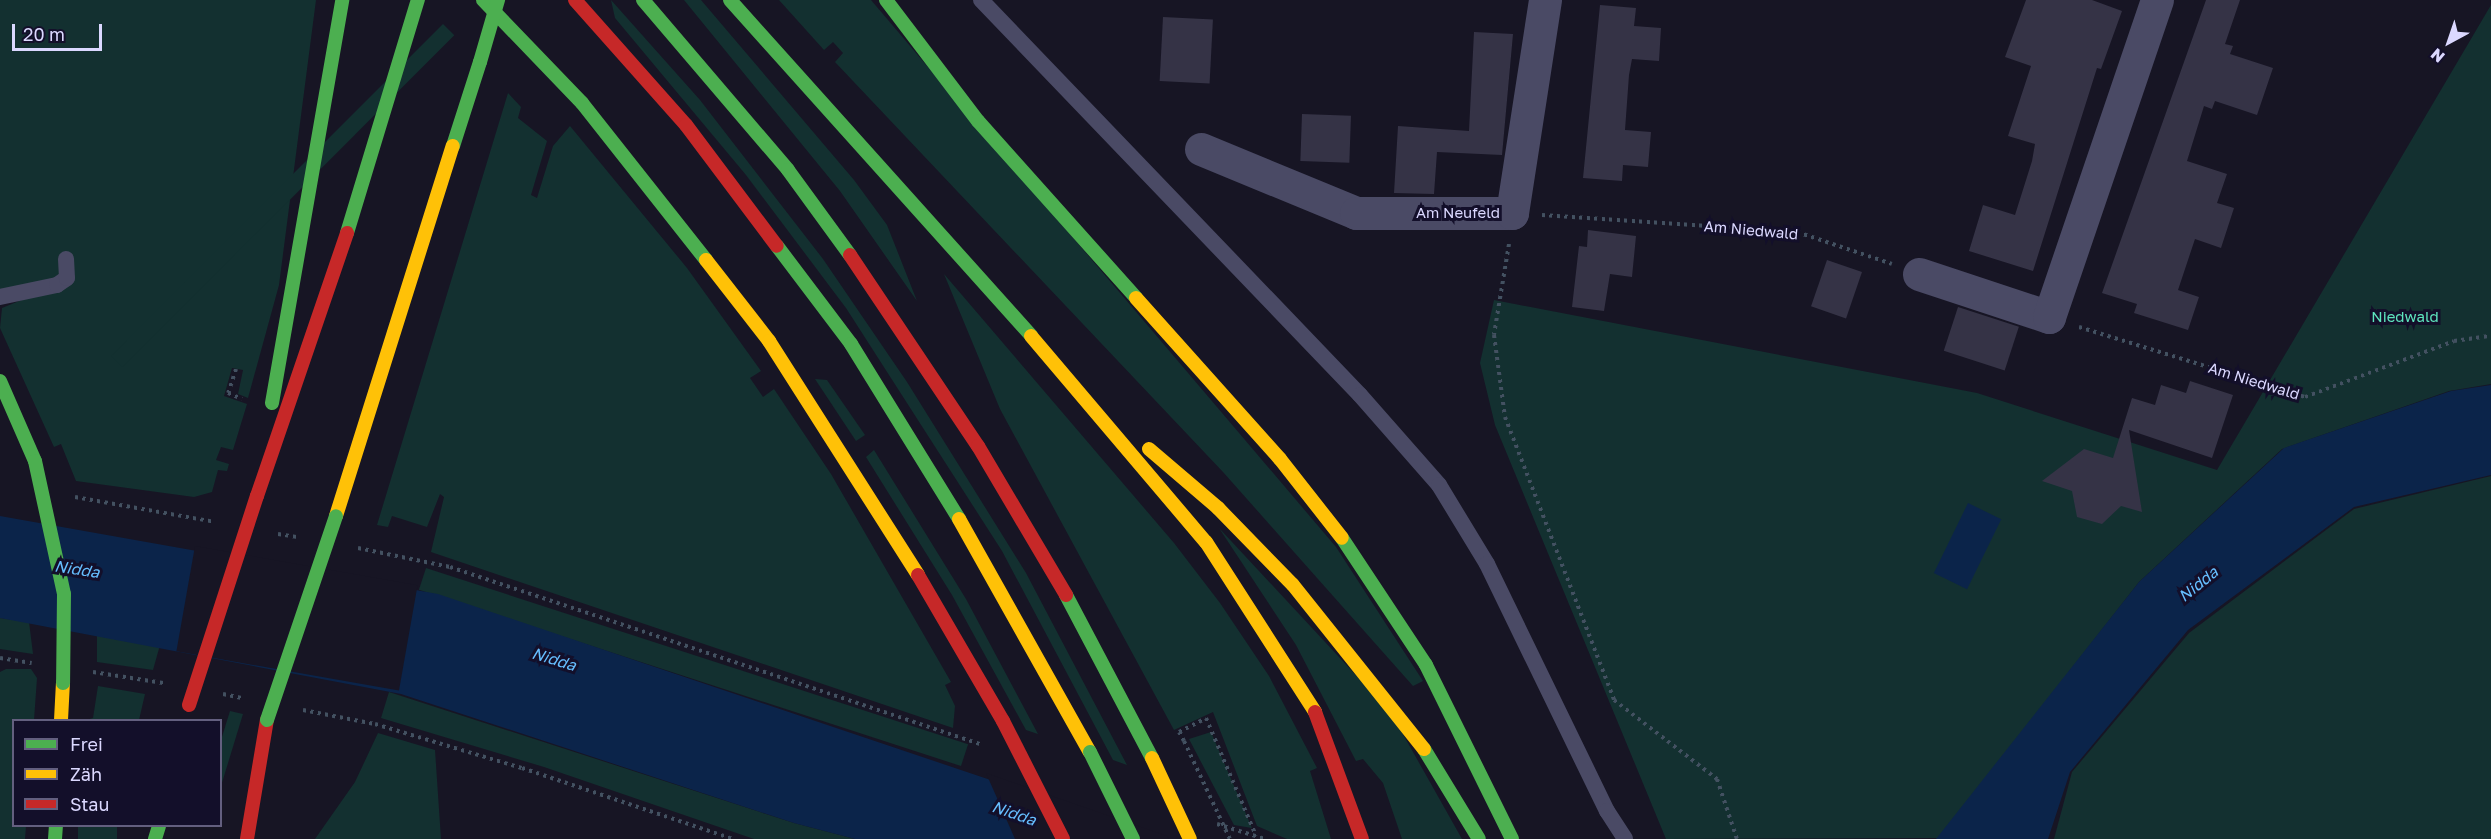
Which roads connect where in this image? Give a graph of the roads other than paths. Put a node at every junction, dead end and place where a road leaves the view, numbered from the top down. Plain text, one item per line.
1 (342, 0) edge
2 (418, 0) edge
3 (483, 0) edge
4 (498, 0) edge
5 (575, 0) edge
6 (643, 0) edge
7 (730, 0) edge
8 (886, 0) edge
9 (981, 0) edge
10 (1545, 0) edge
11 (2157, 0) edge
12 (1201, 149) dead end
13 (66, 259) dead end
14 (1919, 274) road end
15 (0, 297) edge
16 (0, 381) edge
17 (1079, 389) junction
18 (257, 496) junction
19 (61, 719) edge
20 (185, 719) edge
21 (258, 762) junction
22 (233, 839) edge
23 (247, 839) edge
24 (1063, 839) edge
25 (1132, 839) edge
26 (1190, 839) edge
27 (1362, 839) edge
28 (1479, 839) edge
29 (1512, 839) edge
30 (1625, 839) edge

1 - 18 highway
2 - 18 highway
3 - 24 highway, bridge
4 - 21 highway, bridge
5 - 25 highway, bridge
6 - 26 highway, bridge
7 - 17 highway
8 - 29 highway
9 - 30 lane
10 - 12 street, Am Neufeld
11 - 14 street
13 - 15 lane
16 - 19 highway, bridge
17 - 27 highway
17 - 28 highway
18 - 20 highway, bridge
21 - 22 highway
21 - 23 highway

